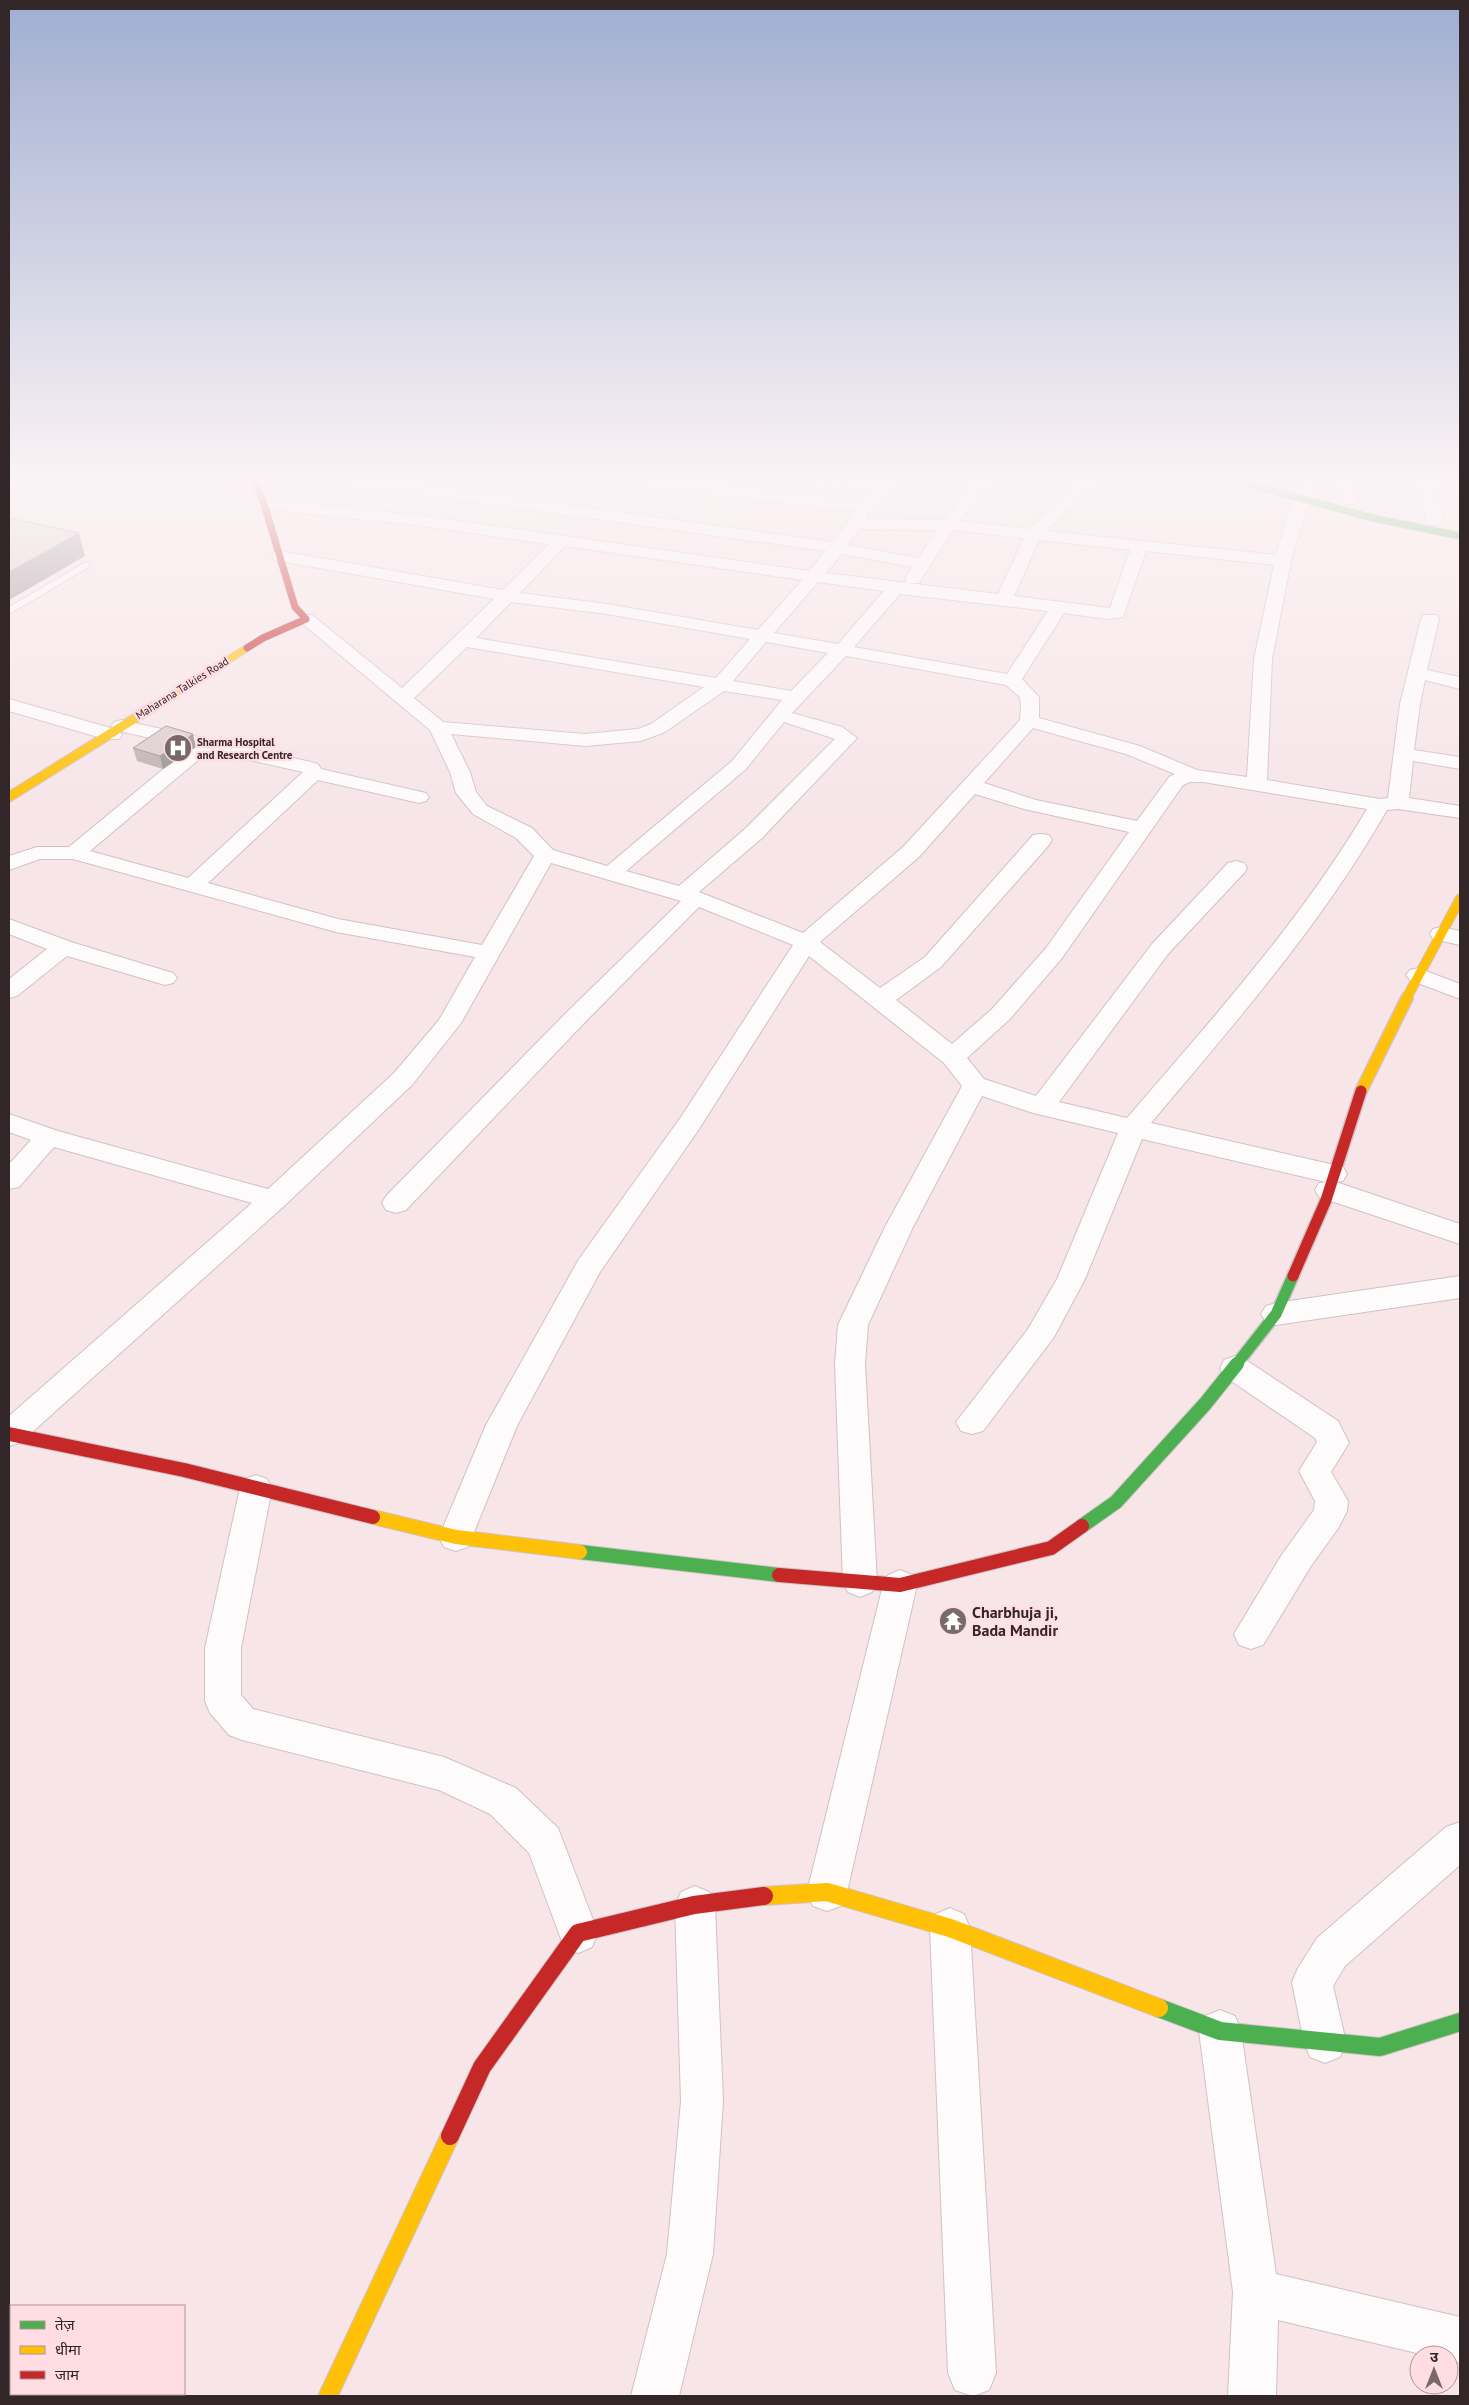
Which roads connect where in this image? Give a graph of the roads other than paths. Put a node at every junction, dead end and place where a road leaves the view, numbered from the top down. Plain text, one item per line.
1 (47, 588) edge
2 (289, 588) edge
3 (462, 588) edge
4 (514, 588) edge
5 (802, 588) edge
6 (901, 588) edge
7 (903, 588) edge
8 (1009, 588) edge
9 (1125, 588) edge
10 (1277, 588) edge
11 (506, 596) junction
12 (1004, 600) junction
13 (1059, 607) junction
14 (9, 611) edge
15 (306, 619) junction
16 (1430, 619) dead end
17 (764, 636) junction
18 (463, 641) junction
19 (842, 650) junction
20 (1417, 673) junction
21 (1012, 680) junction
22 (1460, 683) edge
23 (720, 685) junction
24 (795, 697) junction
25 (403, 698) junction
26 (9, 705) edge
27 (780, 715) junction
28 (1029, 721) junction
29 (438, 727) junction
30 (116, 730) junction
31 (206, 744) junction
32 (1404, 754) junction
33 (1460, 763) edge
34 (314, 773) junction
35 (1188, 775) junction
36 (1257, 785) junction
37 (971, 786) junction
38 (9, 796) edge
39 (419, 797) dead end
40 (1389, 804) junction
41 (1460, 812) edge
42 (1142, 829) junction
43 (1041, 840) dead end
44 (74, 853) junction
45 (545, 856) junction
46 (9, 864) edge
47 (1236, 868) dead end
48 (610, 874) junction
49 (192, 886) junction
50 (689, 896) junction
51 (1460, 899) edge
52 (9, 926) edge
53 (1451, 936) edge
54 (806, 942) junction
55 (63, 947) junction
56 (489, 953) junction
57 (1418, 975) junction
58 (165, 978) dead end
59 (9, 991) edge
60 (1460, 992) edge
61 (880, 1000) junction
62 (953, 1057) junction
63 (975, 1085) junction
64 (1042, 1107) junction
65 (9, 1123) edge
66 (1134, 1127) junction
67 (49, 1137) junction
68 (9, 1180) edge
69 (1331, 1182) junction
70 (273, 1200) junction
71 (396, 1203) dead end
72 (1460, 1234) edge
73 (1460, 1287) edge
74 (1276, 1314) junction
75 (1235, 1368) junction
76 (972, 1422) dead end
77 (9, 1434) edge
78 (256, 1488) junction
79 (456, 1538) junction
80 (860, 1582) junction
81 (900, 1586) junction
82 (1251, 1634) dead end
83 (1460, 1840) edge
84 (827, 1892) junction
85 (695, 1906) junction
86 (950, 1928) junction
87 (578, 1933) junction
88 (1460, 2022) edge
89 (1220, 2031) junction
90 (1325, 2042) junction
91 (1256, 2292) junction
92 (1460, 2340) edge
93 (972, 2373) dead end
94 (328, 2396) edge
95 (655, 2396) edge
96 (1252, 2396) edge

1 - 14 lane
2 - 15 street
3 - 11 street
4 - 11 street
5 - 17 street
6 - 19 street
7 - 12 street
8 - 12 street
9 - 13 street
10 - 36 street
11 - 17 street
11 - 18 street
12 - 13 street
13 - 21 street
15 - 25 street
15 - 30 street, Maharana Talkies Road
16 - 20 street
17 - 19 street
17 - 23 street
18 - 23 street
18 - 25 street
19 - 21 street
19 - 24 street
20 - 22 street
20 - 32 street
21 - 28 street
23 - 24 street
23 - 29 street
24 - 27 street
25 - 29 street
26 - 30 street
27 - 48 street
27 - 50 street
28 - 35 street
28 - 37 street
29 - 45 street
30 - 31 street
30 - 38 street, Maharana Talkies Road
31 - 34 street
31 - 44 street
32 - 33 street
32 - 40 street
34 - 39 street
34 - 49 street
35 - 36 street
35 - 42 street
36 - 40 street
37 - 42 street
37 - 54 street
40 - 41 street
40 - 66 street
42 - 62 street
43 - 61 street
44 - 46 street
44 - 49 street
45 - 48 street
45 - 56 street
47 - 64 street
48 - 50 street
49 - 56 street
50 - 54 street
50 - 71 street
51 - 53 street
52 - 55 street
53 - 57 street
54 - 61 street
54 - 79 street
55 - 58 street
55 - 59 street
56 - 70 street
57 - 60 street
57 - 69 street
61 - 62 street
62 - 63 street
63 - 64 street
63 - 80 street
64 - 66 street
65 - 67 street
66 - 69 street
66 - 76 street
67 - 68 street
67 - 70 street
69 - 72 street
69 - 74 street
70 - 77 street
73 - 74 street
74 - 75 street
75 - 81 street
75 - 82 street
77 - 78 street
78 - 79 street
78 - 87 street
79 - 80 street
80 - 81 street
81 - 84 street
83 - 90 street
84 - 85 street
84 - 86 street
85 - 87 street
85 - 95 street
86 - 89 street
86 - 93 street
87 - 94 street
88 - 90 street
89 - 90 street
89 - 91 street
91 - 92 street
91 - 96 street

